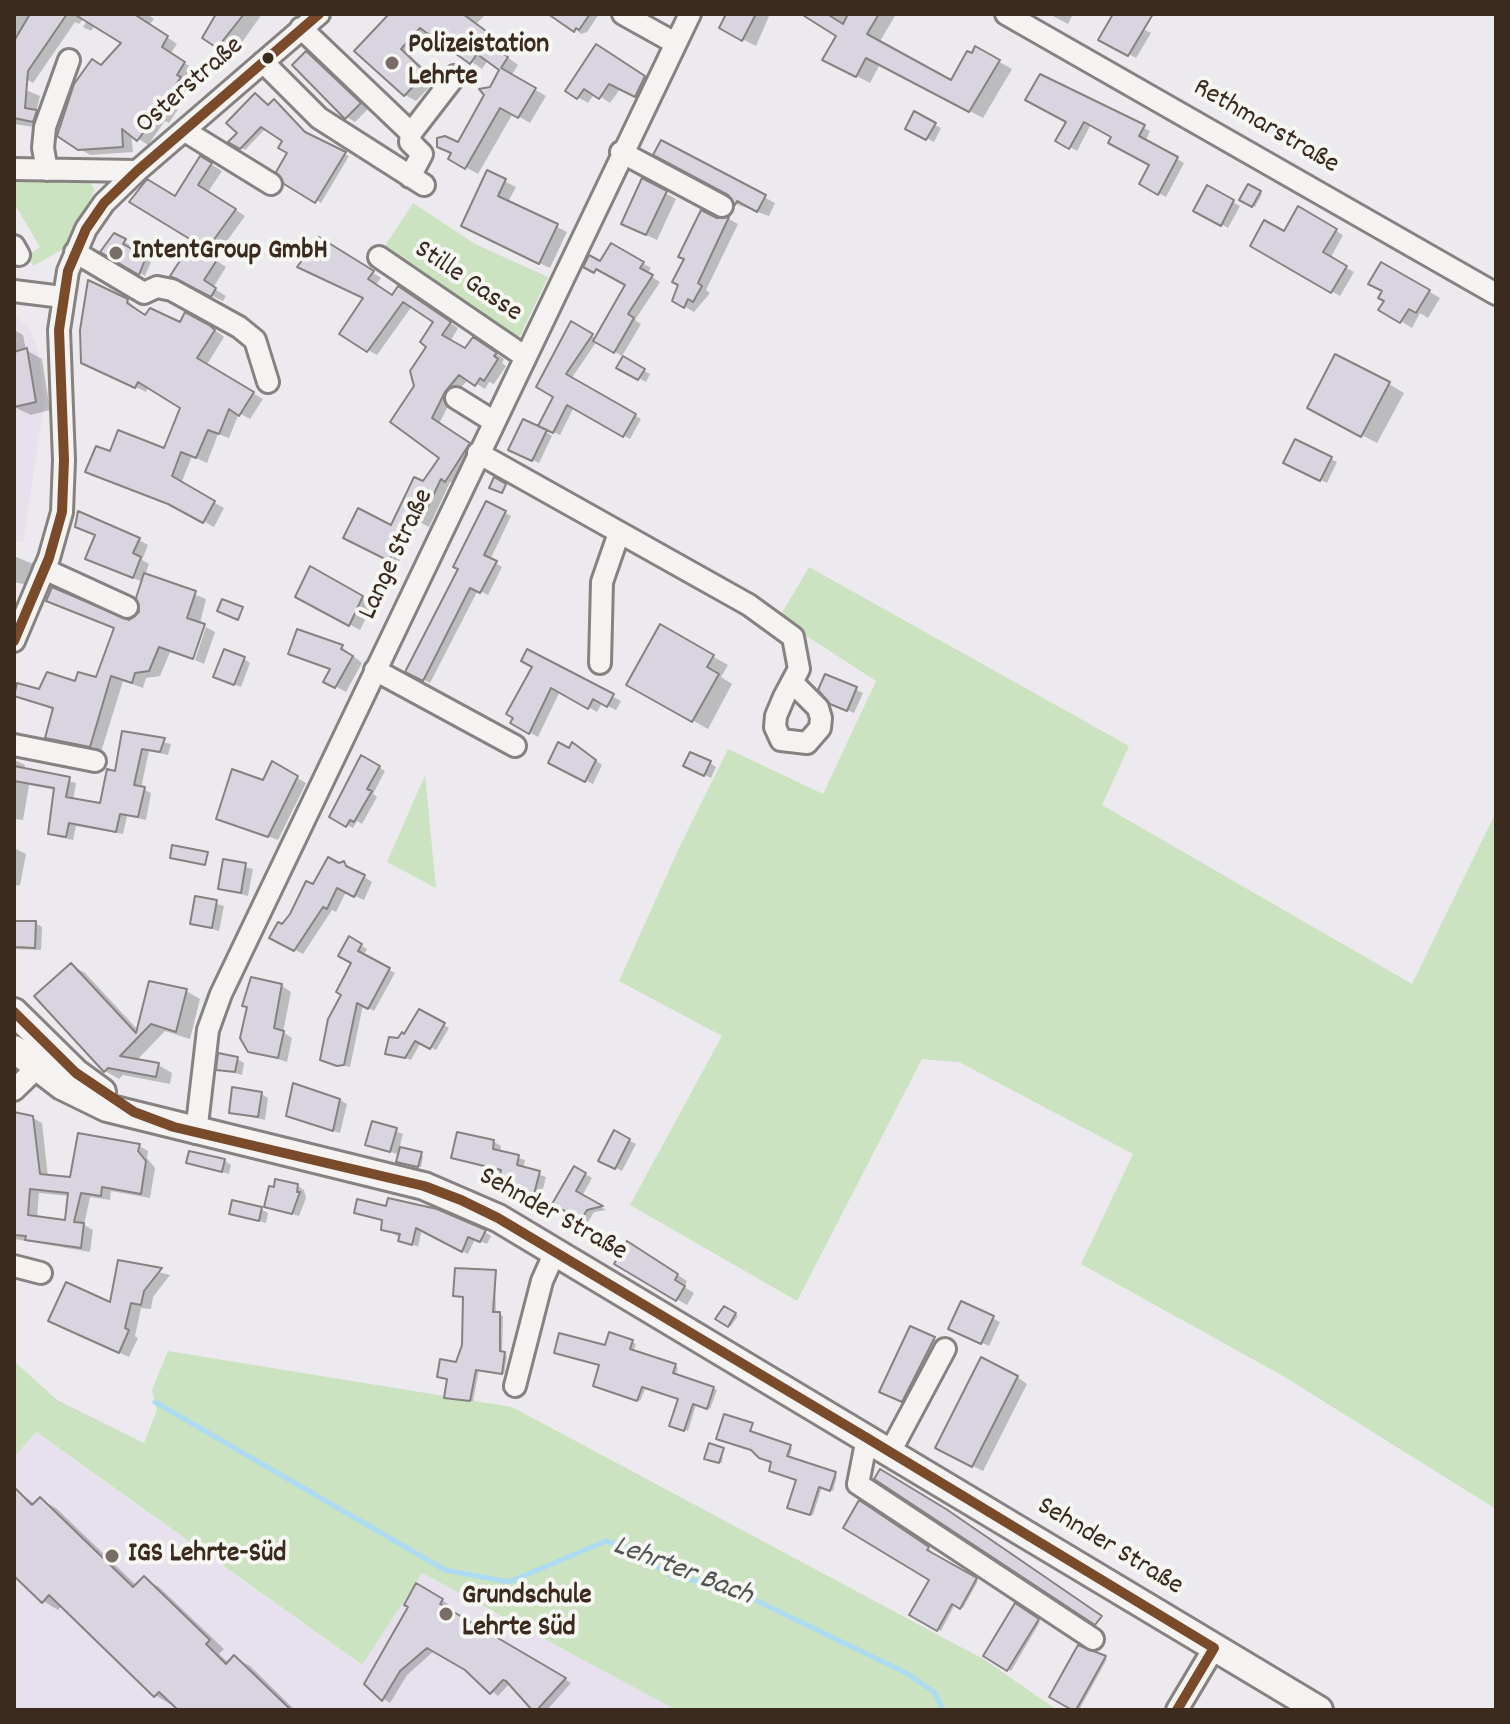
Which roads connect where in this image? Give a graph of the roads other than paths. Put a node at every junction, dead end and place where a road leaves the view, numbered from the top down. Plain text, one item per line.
1 (319, 14) edge
2 (623, 14) edge
3 (690, 14) edge
4 (1006, 14) edge
5 (301, 28) junction
6 (675, 43) junction
7 (69, 60) dead end
8 (263, 62) junction
9 (455, 76) dead end
10 (185, 131) junction
11 (411, 133) junction
12 (621, 152) junction
13 (14, 169) edge
14 (47, 170) junction
15 (137, 171) junction
16 (271, 184) dead end
17 (722, 206) dead end
18 (75, 252) junction
19 (379, 257) dead end
20 (14, 291) edge
21 (1496, 294) edge
22 (62, 297) junction
23 (524, 356) junction
24 (268, 382) dead end
25 (456, 398) dead end
26 (493, 421) junction
27 (478, 453) junction
28 (619, 533) junction
29 (44, 569) junction
30 (127, 607) dead end
31 (14, 641) edge
32 (600, 663) dead end
33 (375, 670) junction
34 (792, 682) dead end
35 (14, 745) edge
36 (515, 746) dead end
37 (95, 761) dead end
38 (14, 1012) edge
39 (14, 1049) edge
40 (44, 1060) junction
41 (14, 1090) edge
42 (185, 1130) junction
43 (555, 1252) junction
44 (14, 1266) edge
45 (41, 1273) dead end
46 (945, 1349) dead end
47 (515, 1386) dead end
48 (867, 1438) junction
49 (890, 1452) junction
50 (1093, 1639) dead end
51 (1214, 1648) junction
52 (1177, 1710) edge
53 (1319, 1710) edge

1 - 5 street, Osterstraße
2 - 6 street
3 - 6 street, Lange Straße
4 - 21 street, Rethmarstraße
5 - 8 street, Osterstraße
5 - 11 street
6 - 12 street, Lange Straße
7 - 14 street
8 - 10 street, Osterstraße
8 - 11 street
9 - 11 street
10 - 15 street, Osterstraße
10 - 16 street
12 - 17 street
12 - 23 street, Lange Straße
13 - 14 street
14 - 15 street
15 - 18 street, Osterstraße
18 - 22 street, Osterstraße
18 - 24 street
19 - 23 street, Stille Gasse
20 - 22 street
22 - 29 street, Osterstraße
23 - 26 street, Lange Straße
25 - 26 street
26 - 27 street, Lange Straße
27 - 28 street
27 - 33 street, Lange Straße
28 - 32 street
28 - 34 street
29 - 30 street
29 - 31 street, Osterstraße
33 - 36 street
33 - 42 street, Lange Straße
35 - 37 street
38 - 40 main road, Sehnder Straße
39 - 40 main road, Sehnder Straße
40 - 41 street
40 - 42 main road, Sehnder Straße
42 - 43 main road, Sehnder Straße
43 - 47 street
43 - 48 main road, Sehnder Straße
44 - 45 street
46 - 49 street
48 - 49 main road, Sehnder Straße
48 - 50 street
49 - 51 main road, Sehnder Straße
51 - 52 street
51 - 53 main road, Sehnder Straße

